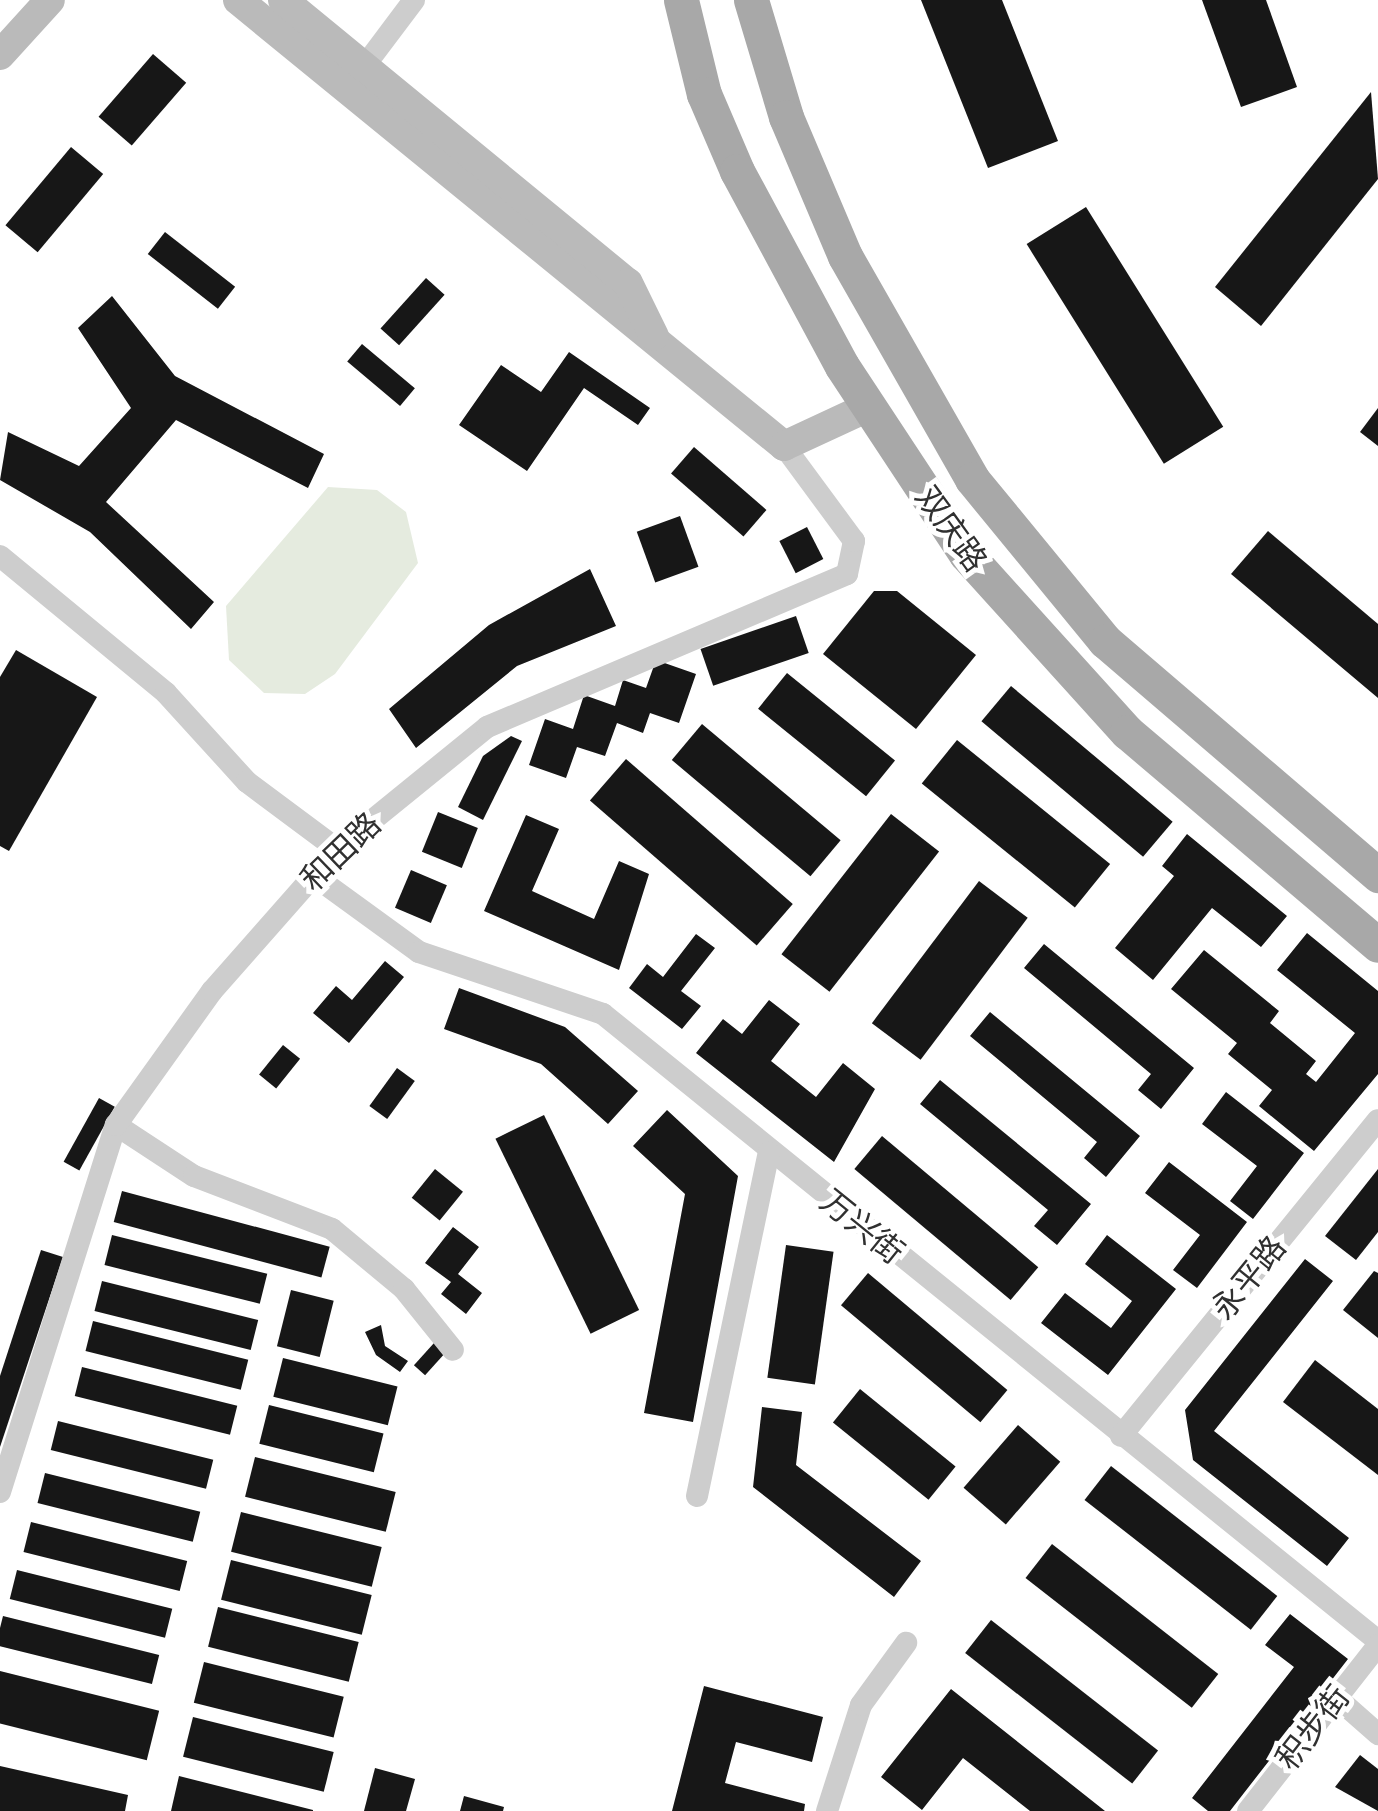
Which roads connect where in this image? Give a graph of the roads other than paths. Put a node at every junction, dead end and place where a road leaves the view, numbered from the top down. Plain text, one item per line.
1 (50, 0) edge
2 (238, 0) edge
3 (283, 0) edge
4 (414, 0) edge
5 (682, 0) edge
6 (751, 0) edge
7 (0, 55) edge
8 (363, 68) junction
9 (657, 344) junction
10 (868, 407) junction
11 (784, 446) junction
12 (0, 556) edge
13 (336, 849) junction
14 (313, 874) junction
15 (1378, 875) edge
16 (1378, 945) edge
17 (1378, 1120) edge
18 (116, 1125) junction
19 (768, 1152) junction
20 (454, 1350) dead end
21 (1120, 1436) junction
22 (0, 1492) edge
23 (697, 1496) dead end
24 (906, 1643) dead end
25 (1378, 1643) edge
26 (1337, 1698) junction
27 (1378, 1734) edge
28 (827, 1811) edge
29 (1248, 1811) edge

1 - 7 street
2 - 9 street
3 - 8 street
4 - 8 street
5 - 10 main road, 双庆路
6 - 15 main road, 双庆路
8 - 9 street
9 - 11 street
10 - 11 street
10 - 16 main road, 双庆路
11 - 13 street, 和田路
12 - 13 street
13 - 14 street, 和田路
14 - 18 street, 和田路
14 - 19 street, 万兴街
17 - 21 street, 永平路
18 - 20 street
18 - 22 street, 和田路
19 - 21 street, 万兴街
19 - 23 street
21 - 25 street, 万兴街
24 - 28 street
25 - 26 street, 积步街
26 - 27 street
26 - 29 street, 积步街

